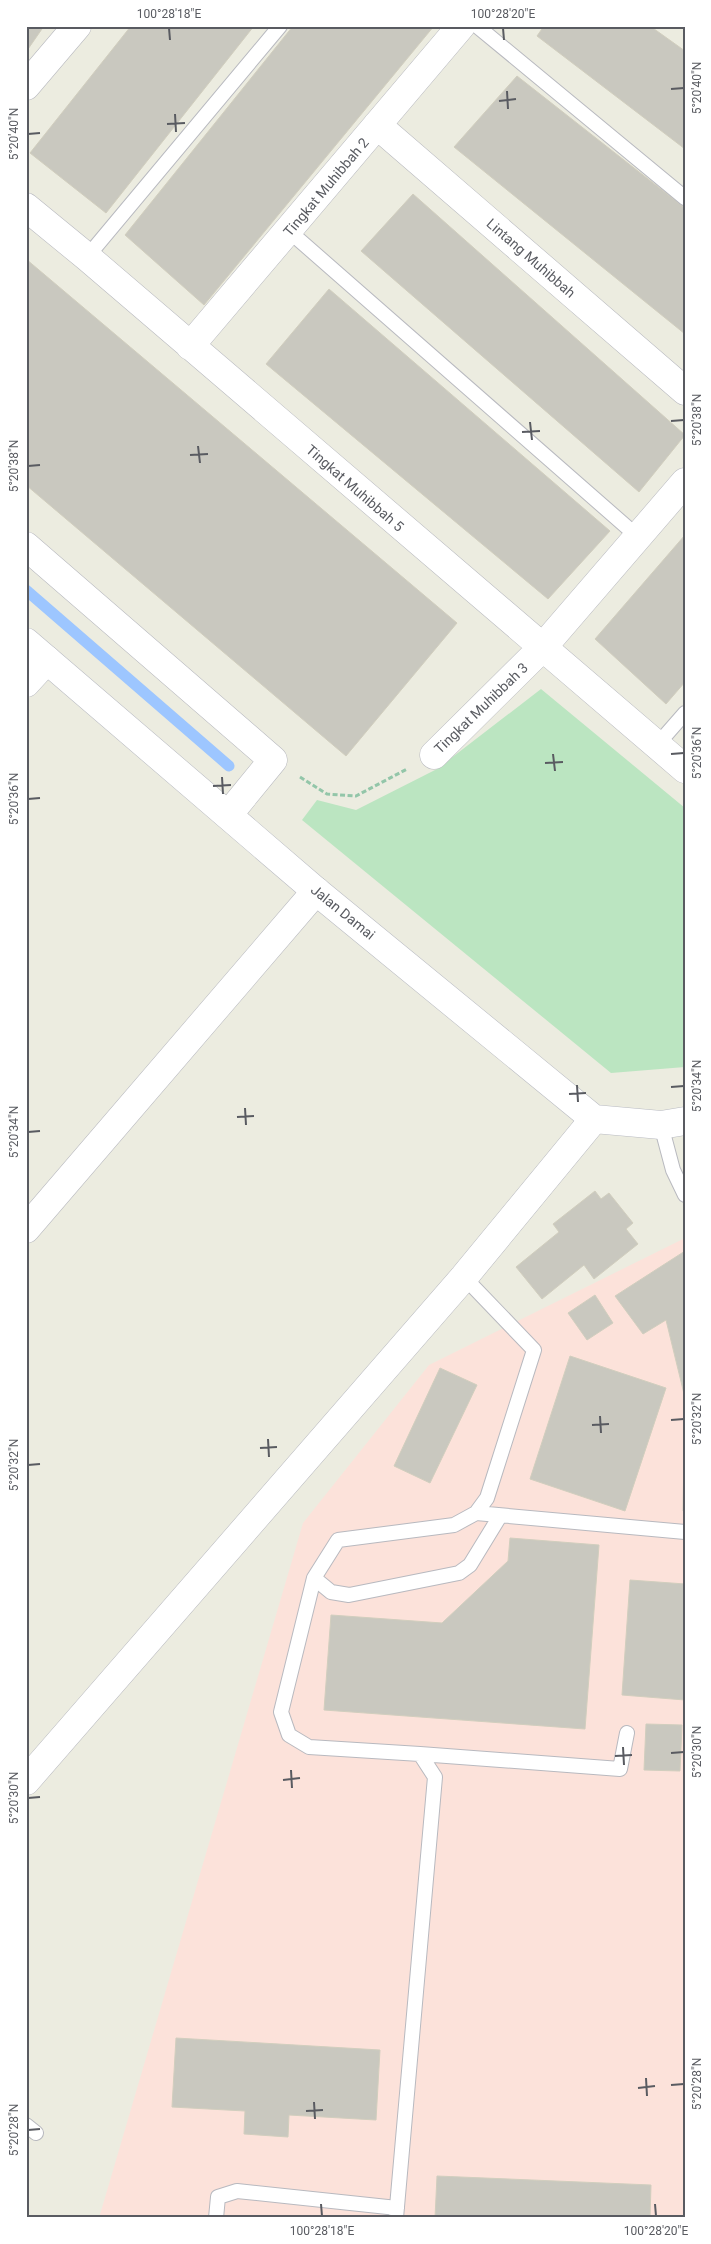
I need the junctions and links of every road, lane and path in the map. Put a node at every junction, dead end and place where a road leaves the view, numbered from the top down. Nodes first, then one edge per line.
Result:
1 (77, 26) edge
2 (280, 26) edge
3 (461, 26) edge
4 (477, 26) edge
5 (26, 86) edge
6 (377, 125) junction
7 (685, 198) edge
8 (26, 207) edge
9 (289, 231) junction
10 (87, 257) junction
11 (190, 346) junction
12 (685, 391) edge
13 (685, 482) edge
14 (637, 536) junction
15 (26, 546) edge
16 (26, 642) edge
17 (542, 648) junction
18 (47, 660) junction
19 (26, 683) edge
20 (685, 714) edge
21 (657, 745) junction
22 (434, 755) joint
23 (273, 760) junction
24 (685, 769) edge
25 (228, 815) junction
26 (316, 891) junction
27 (594, 1118) junction
28 (673, 1123) edge
29 (685, 1195) edge
30 (26, 1229) edge
31 (464, 1277) junction
32 (476, 1513) junction
33 (500, 1516) junction
34 (685, 1532) edge
35 (314, 1578) junction
36 (627, 1733) dead end
37 (420, 1754) junction
38 (26, 1781) edge
39 (396, 2213) edge
40 (216, 2218) edge

1 - 5 street
2 - 10 lane
3 - 6 street, Tingkat Muhibbah 2
4 - 7 lane
6 - 9 street, Tingkat Muhibbah 2
6 - 12 street, Lintang Muhibbah
8 - 10 street, Tingkat Muhibbah 5
9 - 11 street, Tingkat Muhibbah 2
9 - 14 lane
10 - 11 street, Tingkat Muhibbah 5
11 - 17 street, Tingkat Muhibbah 5
13 - 14 street, Tingkat Muhibbah 3
14 - 17 street, Tingkat Muhibbah 3
15 - 23 street
16 - 18 street, Jalan Damai
17 - 21 street, Tingkat Muhibbah 5
17 - 22 street, Tingkat Muhibbah 3
18 - 19 street
18 - 25 street, Jalan Damai
20 - 21 lane
21 - 24 street, Tingkat Muhibbah 5
22 - 23 path, Tingkat Muhibbah 3
23 - 25 street
25 - 26 street, Jalan Damai
26 - 27 street, Jalan Damai
26 - 30 street
27 - 28 street
27 - 31 street
28 - 29 lane
31 - 32 lane
31 - 38 street
32 - 33 lane
32 - 35 lane
33 - 34 lane
33 - 35 lane
35 - 37 lane
36 - 37 lane
37 - 39 lane
39 - 40 lane

